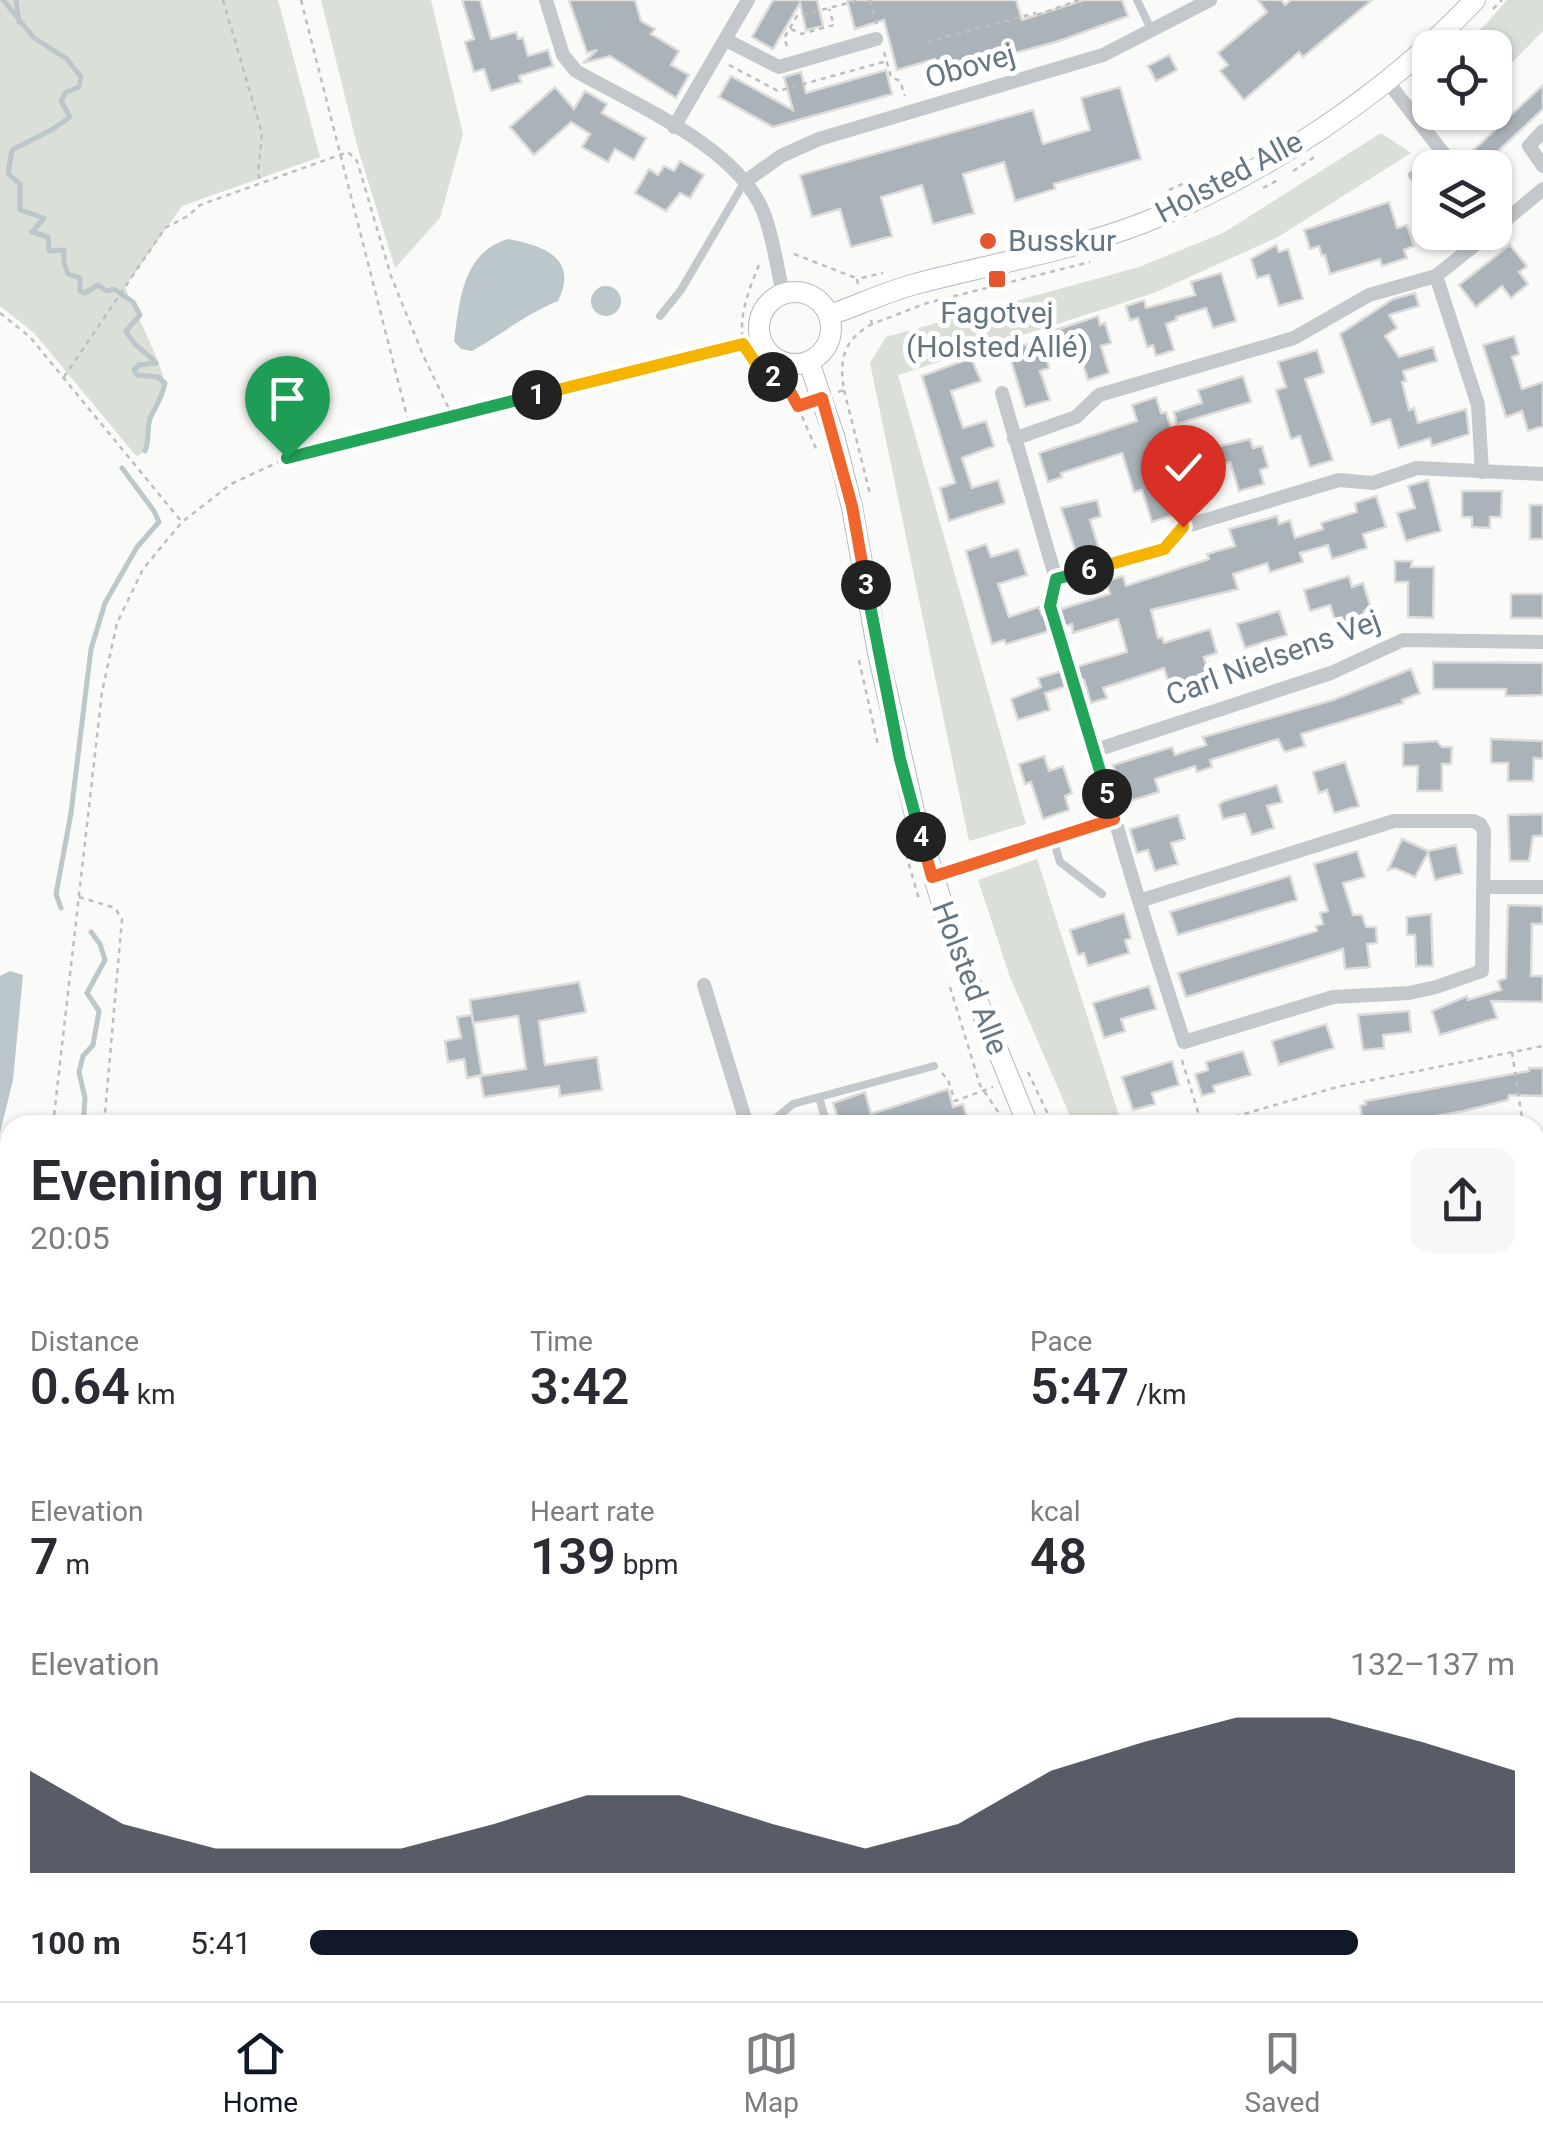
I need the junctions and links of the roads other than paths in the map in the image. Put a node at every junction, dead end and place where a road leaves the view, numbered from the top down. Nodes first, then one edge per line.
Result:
1 (546, 0) edge
2 (748, 0) edge
3 (1137, 0) edge
4 (1210, 0) edge
5 (1475, 0) edge
6 (1152, 31) junction
7 (726, 40) junction
8 (880, 42) road end
9 (1387, 81) junction
10 (674, 128) junction
11 (1543, 131) edge
12 (1441, 150) edge
13 (1543, 166) edge
14 (746, 181) junction
15 (1543, 189) edge
16 (1512, 213) edge
17 (1467, 250) edge
18 (1436, 276) junction
19 (783, 294) junction
20 (830, 315) junction
21 (660, 316) dead end
22 (809, 362) junction
23 (1002, 394) dead end
24 (1014, 439) junction
25 (1482, 472) junction
26 (1543, 474) edge
27 (1543, 642) edge
28 (1114, 819) junction
29 (1053, 839) junction
30 (932, 877) junction
31 (1484, 886) junction
32 (1543, 887) edge
33 (1102, 894) dead end
34 (1138, 900) junction
35 (704, 985) dead end
36 (934, 1066) road end
37 (819, 1097) junction
38 (745, 1115) edge
39 (779, 1115) edge
40 (824, 1115) edge
41 (1023, 1115) edge

1 - 10 street
2 - 7 street
3 - 6 lane
4 - 6 street, Obovej
5 - 9 street, Holsted Alle
6 - 14 street, Obovej
7 - 8 street
7 - 10 street
9 - 12 street
9 - 20 street, Holsted Alle
10 - 14 street
11 - 13 street
14 - 19 street
14 - 21 lane
15 - 16 street
17 - 18 street
18 - 24 street
18 - 25 street
19 - 20 street
19 - 22 street
20 - 22 street
22 - 30 street, Holsted Alle
23 - 24 street
24 - 25 street
25 - 26 street
27 - 28 street, Carl Nielsens Vej
28 - 29 street
28 - 34 street
29 - 30 street
29 - 33 lane
30 - 41 street, Holsted Alle
31 - 32 street
31 - 34 street
31 - 34 street
35 - 38 street
36 - 37 lane
37 - 39 lane
37 - 40 lane

